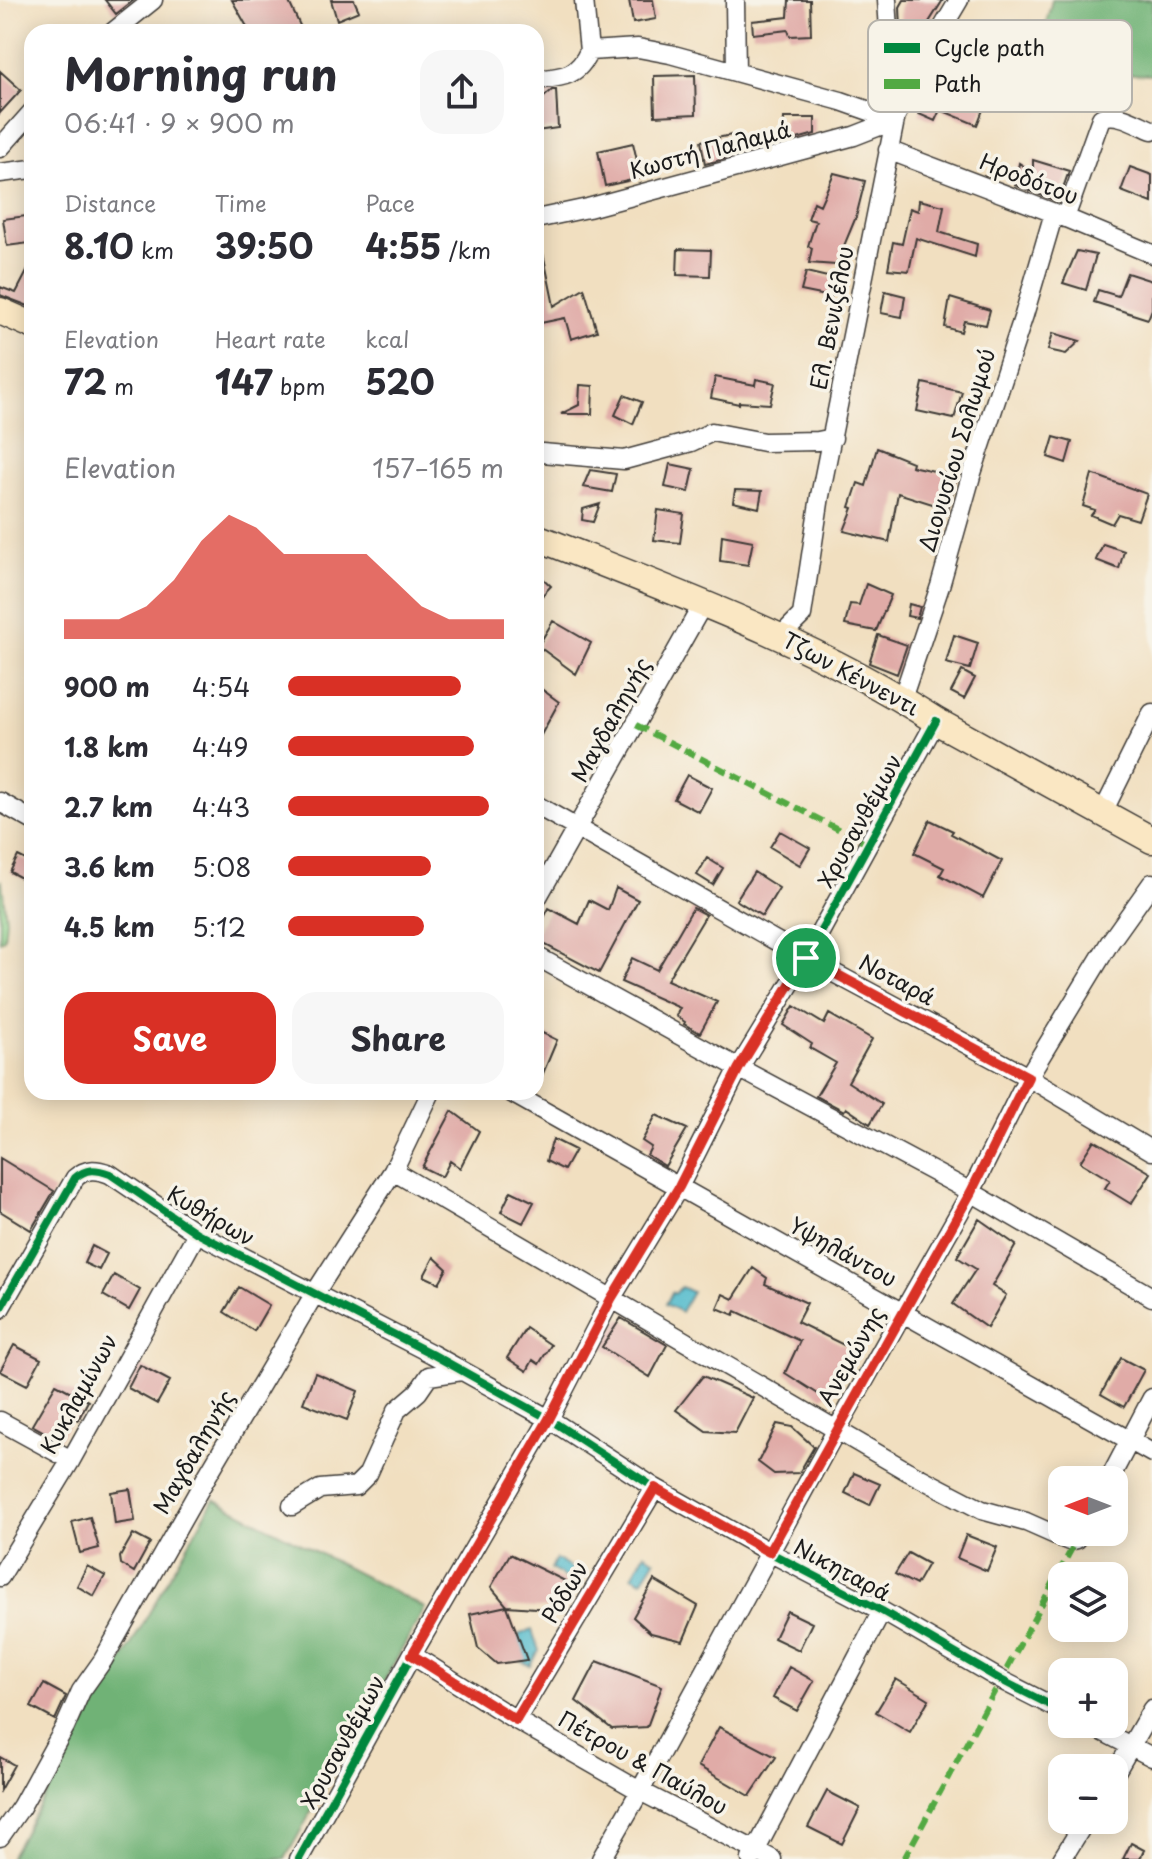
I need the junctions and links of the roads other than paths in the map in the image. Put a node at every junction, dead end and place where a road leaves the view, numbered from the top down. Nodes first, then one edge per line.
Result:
1 (153, 0) edge
2 (584, 0) edge
3 (735, 0) edge
4 (887, 0) edge
5 (959, 0) edge
6 (888, 20) edge
7 (947, 20) edge
8 (123, 24) edge
9 (589, 51) junction
10 (736, 72) junction
11 (544, 79) edge
12 (868, 110) edge
13 (872, 112) edge
14 (894, 112) edge
15 (898, 112) edge
16 (895, 120) junction
17 (24, 121) edge
18 (1152, 130) edge
19 (0, 148) edge
20 (888, 150) junction
21 (24, 170) edge
22 (0, 173) edge
23 (1060, 216) junction
24 (544, 217) edge
25 (1152, 254) edge
26 (0, 311) edge
27 (24, 322) edge
28 (833, 438) junction
29 (544, 453) edge
30 (544, 540) edge
31 (703, 604) junction
32 (781, 636) junction
33 (902, 699) junction
34 (1152, 713) edge
35 (936, 721) junction
36 (0, 802) edge
37 (544, 810) edge
38 (1102, 814) junction
39 (24, 816) edge
40 (577, 829) junction
41 (1152, 840) edge
42 (1152, 883) edge
43 (544, 886) edge
44 (806, 958) junction
45 (544, 960) edge
46 (739, 1068) junction
47 (1028, 1077) junction
48 (427, 1100) edge
49 (524, 1100) edge
50 (1152, 1151) edge
51 (393, 1171) junction
52 (679, 1187) junction
53 (971, 1192) junction
54 (197, 1233) junction
55 (315, 1293) junction
56 (1152, 1297) edge
57 (611, 1299) junction
58 (0, 1309) edge
59 (904, 1314) junction
60 (462, 1371) junction
61 (1152, 1398) edge
62 (549, 1419) junction
63 (0, 1421) edge
64 (837, 1429) junction
65 (1130, 1441) junction
66 (1152, 1453) edge
67 (71, 1460) junction
68 (1117, 1466) edge
69 (655, 1488) junction
70 (292, 1506) dead end
71 (1048, 1529) edge
72 (769, 1552) junction
73 (0, 1577) edge
74 (882, 1611) junction
75 (412, 1655) junction
76 (1048, 1704) edge
77 (1152, 1709) edge
78 (516, 1720) junction
79 (1116, 1738) edge
80 (1132, 1746) junction
81 (1127, 1754) edge
82 (1152, 1757) edge
83 (640, 1791) junction
84 (1077, 1834) edge
85 (0, 1837) edge
86 (759, 1856) edge
87 (299, 1859) edge
88 (601, 1859) edge
89 (1062, 1859) edge

1 - 8 street
2 - 9 street
3 - 10 street
4 - 6 street, Ελ. Βενιζέλου
5 - 7 street
9 - 10 street
9 - 11 street
10 - 12 street
13 - 16 street
14 - 16 street, Ελ. Βενιζέλου
15 - 16 street
16 - 20 street, Ελ. Βενιζέλου
16 - 24 street, Κωστή Παλαμά
17 - 19 street
18 - 23 street, Διονυσίου Σολωμού
20 - 23 street, Ηροδότου
20 - 28 street, Ελ. Βενιζέλου
21 - 22 street
23 - 25 street, Ηροδότου
23 - 33 street, Διονυσίου Σολωμού
26 - 27 street
28 - 29 street
28 - 32 street, Ελ. Βενιζέλου
30 - 31 street, Τζων Κέννεντι
31 - 32 street, Τζων Κέννεντι
31 - 40 street, Μαγδαληνής
32 - 33 street, Τζων Κέννεντι
33 - 35 street, Τζων Κέννεντι
34 - 38 street
35 - 38 street, Τζων Κέννεντι
35 - 44 street, Χρυσανθέμων
36 - 39 street
37 - 40 street, Νοταρά
38 - 41 street, Τζων Κέννεντι
40 - 43 street, Μαγδαληνής
40 - 44 street, Νοταρά
42 - 47 street, Ανεμώνης
44 - 46 street, Χρυσανθέμων
44 - 47 street, Νοταρά
45 - 46 street
46 - 52 street, Χρυσανθέμων
46 - 53 street
47 - 50 street, Νοταρά
47 - 53 street, Ανεμώνης
48 - 51 street, Μαγδαληνής
49 - 52 street, Υψηλάντου
51 - 55 street, Μαγδαληνής
51 - 57 street
52 - 57 street, Χρυσανθέμων
52 - 59 street, Υψηλάντου
53 - 56 street
53 - 59 street, Ανεμώνης
54 - 55 street, Κυθήρων
54 - 58 street, Κυθήρων
54 - 67 street, Κυκλαμίνων
55 - 60 street, Νικηταρά
55 - 85 street, Μαγδαληνής
57 - 62 street, Χρυσανθέμων
57 - 64 street
59 - 64 street, Ανεμώνης
59 - 65 street, Υψηλάντου
60 - 62 street, Νικηταρά
60 - 70 street
61 - 65 street
62 - 69 street, Νικηταρά
62 - 75 street, Χρυσανθέμων
63 - 67 street
64 - 71 street
64 - 72 street, Ανεμώνης
65 - 66 street, Υψηλάντου
65 - 68 street
67 - 73 street, Κυκλαμίνων
69 - 72 street, Νικηταρά
69 - 78 street, Ρόδων
72 - 74 street, Νικηταρά
72 - 83 street, Ανεμώνης
74 - 76 street, Νικηταρά
74 - 86 street
75 - 78 street, Πέτρου & Παύλου
75 - 87 street, Χρυσανθέμων
77 - 80 street
78 - 83 street, Πέτρου & Παύλου
79 - 80 street
80 - 81 street
80 - 82 street
83 - 86 street, Πέτρου & Παύλου
83 - 88 street, Ανεμώνης
84 - 89 street

